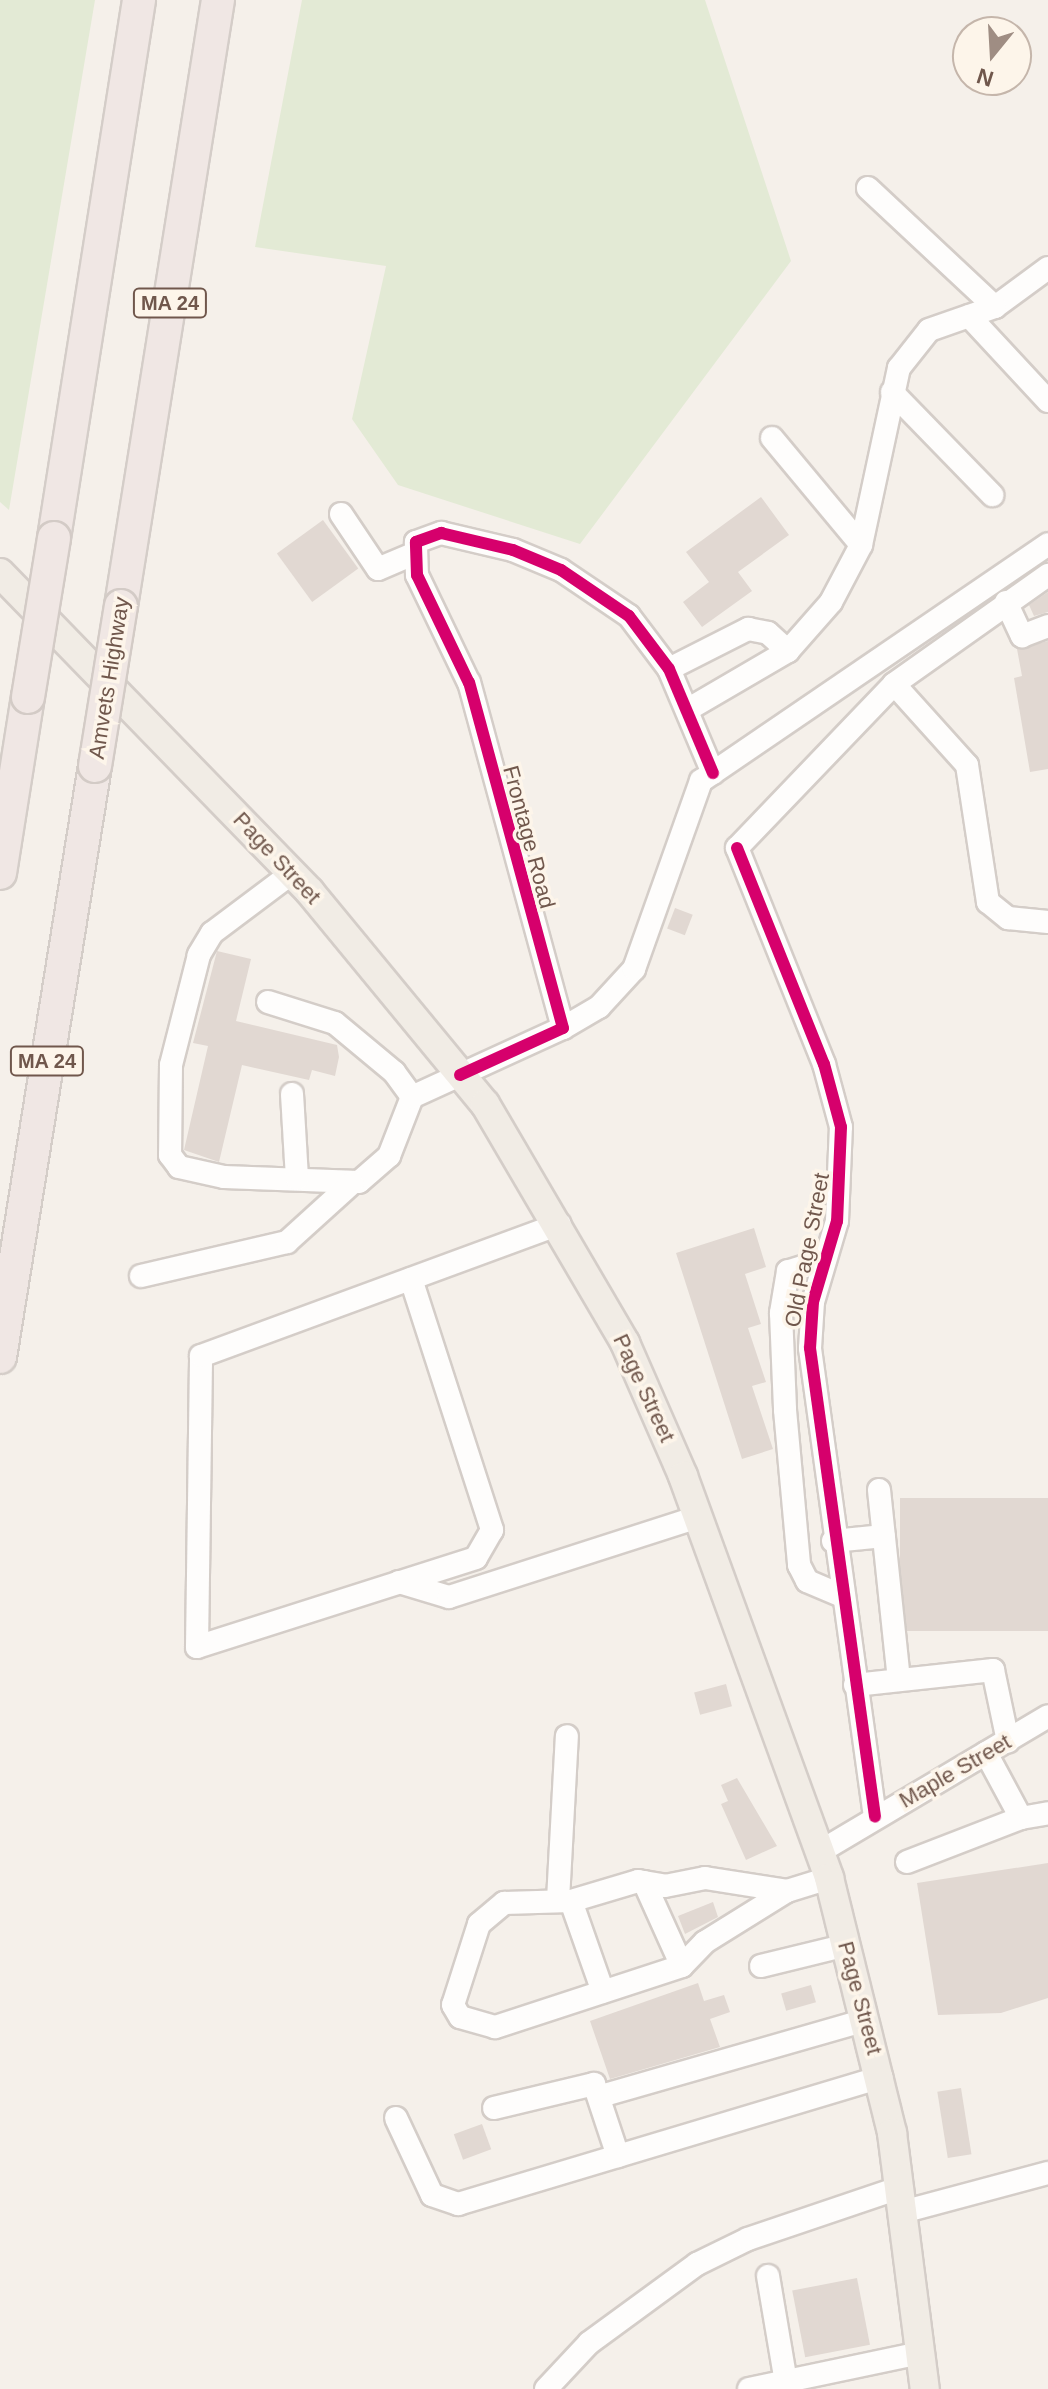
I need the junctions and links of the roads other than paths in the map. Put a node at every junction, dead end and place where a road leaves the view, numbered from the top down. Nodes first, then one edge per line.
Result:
1 (139, 0) edge
2 (218, 0) edge
3 (868, 188) dead end
4 (1048, 268) edge
5 (995, 307) junction
6 (969, 316) junction
7 (892, 392) junction
8 (1048, 401) edge
9 (772, 438) dead end
10 (992, 495) dead end
11 (341, 514) dead end
12 (1048, 544) edge
13 (861, 545) junction
14 (413, 554) junction
15 (0, 573) edge
16 (1048, 575) edge
17 (1006, 602) junction
18 (1048, 626) edge
19 (788, 651) junction
20 (669, 669) junction
21 (894, 684) junction
22 (687, 710) junction
23 (713, 773) junction
24 (0, 873) edge
25 (292, 873) junction
26 (1048, 922) edge
27 (268, 1002) dead end
28 (563, 1028) junction
29 (460, 1075) junction
30 (292, 1094) dead end
31 (412, 1097) junction
32 (297, 1179) junction
33 (352, 1183) junction
34 (560, 1224) junction
35 (825, 1260) junction
36 (141, 1276) dead end
37 (411, 1279) junction
38 (0, 1357) edge
39 (879, 1490) dead end
40 (829, 1510) junction
41 (794, 1515) junction
42 (698, 1517) junction
43 (884, 1536) junction
44 (833, 1541) junction
45 (399, 1582) junction
46 (840, 1595) junction
47 (899, 1679) junction
48 (855, 1685) junction
49 (1048, 1716) edge
50 (567, 1736) dead end
51 (1008, 1741) junction
52 (986, 1753) junction
53 (1048, 1813) edge
54 (875, 1817) junction
55 (1021, 1818) junction
56 (821, 1851) junction
57 (907, 1862) dead end
58 (829, 1878) junction
59 (644, 1882) junction
60 (787, 1891) junction
61 (564, 1900) junction
62 (847, 1945) junction
63 (682, 1966) junction
64 (761, 1966) dead end
65 (603, 1992) junction
66 (866, 2020) junction
67 (881, 2077) junction
68 (601, 2096) junction
69 (494, 2108) dead end
70 (396, 2118) dead end
71 (618, 2156) junction
72 (1048, 2173) edge
73 (901, 2200) junction
74 (768, 2276) dead end
75 (920, 2353) junction
76 (785, 2376) junction
77 (546, 2389) edge
78 (749, 2389) edge
79 (925, 2389) edge

1 - 24 highway, bridge
2 - 38 highway, Amvets Highway / MA 24, bridge
3 - 5 street
4 - 5 street
5 - 6 street
6 - 7 street
6 - 8 street
7 - 10 street
7 - 13 street
9 - 13 street
11 - 14 street
12 - 23 street
13 - 19 street
14 - 20 street
14 - 28 street, Frontage Road
15 - 25 main road, Page Street
16 - 17 street
17 - 18 street
17 - 21 street
19 - 20 street
19 - 22 street
20 - 22 street
21 - 26 street
21 - 35 street, Old Page Street
22 - 23 street
23 - 28 street
25 - 29 main road, Page Street
25 - 32 street
27 - 31 street
28 - 29 street
29 - 31 street
29 - 34 main road, Page Street
30 - 32 street
31 - 33 street
32 - 33 street
33 - 36 street
34 - 37 street
34 - 42 main road, Page Street
35 - 40 street, Old Page Street
35 - 41 street
37 - 45 street
37 - 45 street
39 - 43 street
40 - 41 street
40 - 44 street, Old Page Street
41 - 46 street
42 - 45 street
42 - 56 main road, Page Street
43 - 44 street
43 - 47 street
44 - 46 street, Old Page Street
46 - 48 street, Old Page Street
47 - 48 street
47 - 51 street
48 - 54 street, Old Page Street
49 - 51 street, Maple Street
50 - 61 street
51 - 52 street, Maple Street
52 - 54 street, Maple Street
52 - 55 street
53 - 55 street
54 - 56 street, Maple Street
55 - 57 street
56 - 58 main road, Page Street
58 - 60 street
58 - 62 main road, Page Street
59 - 60 street
59 - 61 street
59 - 63 street
60 - 63 street
61 - 65 street
61 - 65 street
62 - 64 street
62 - 66 main road, Page Street
63 - 65 street
66 - 67 main road, Page Street
66 - 68 street
67 - 71 street
67 - 73 main road, Page Street
68 - 69 street
68 - 71 street
70 - 71 street
72 - 73 street
73 - 75 main road, Page Street
73 - 77 street
74 - 76 street
75 - 76 street
75 - 79 main road, Page Street
76 - 78 street

